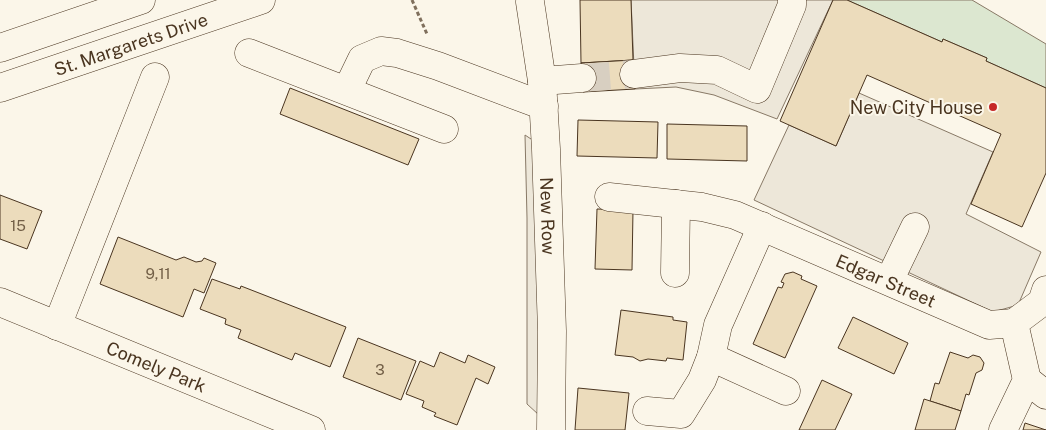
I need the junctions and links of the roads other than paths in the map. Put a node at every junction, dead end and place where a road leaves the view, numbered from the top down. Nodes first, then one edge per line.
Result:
1 (141, 0) edge
2 (261, 0) edge
3 (792, 0) edge
4 (530, 2) dead end
5 (0, 48) edge
6 (249, 52) dead end
7 (634, 74) tunnel mouth
8 (155, 77) dead end
9 (582, 78) tunnel mouth
10 (0, 88) edge
11 (347, 90) junction
12 (543, 94) junction
13 (444, 129) dead end
14 (609, 198) dead end
15 (689, 206) junction
16 (762, 226) junction
17 (915, 227) dead end
18 (675, 272) dead end
19 (889, 281) junction
20 (1046, 290) edge
21 (0, 302) edge
22 (1014, 322) junction
23 (57, 326) junction
24 (711, 357) junction
25 (1036, 388) edge
26 (786, 391) dead end
27 (647, 411) dead end
28 (1003, 428) edge
29 (312, 430) edge
30 (551, 430) edge

1 - 5 street
2 - 10 street, St. Margarets Drive
3 - 7 street
4 - 12 street, New Row
6 - 11 street
8 - 23 street
9 - 12 street
11 - 12 street
11 - 13 street
12 - 30 street, New Row
14 - 15 street, Edgar Street
15 - 16 street, Edgar Street
15 - 18 street
16 - 19 street, Edgar Street
16 - 24 street
17 - 19 street
19 - 22 street, Edgar Street
20 - 22 street
21 - 23 street, Comely Park
22 - 25 street
23 - 29 street, Comely Park
24 - 26 street
24 - 27 street
25 - 28 street

